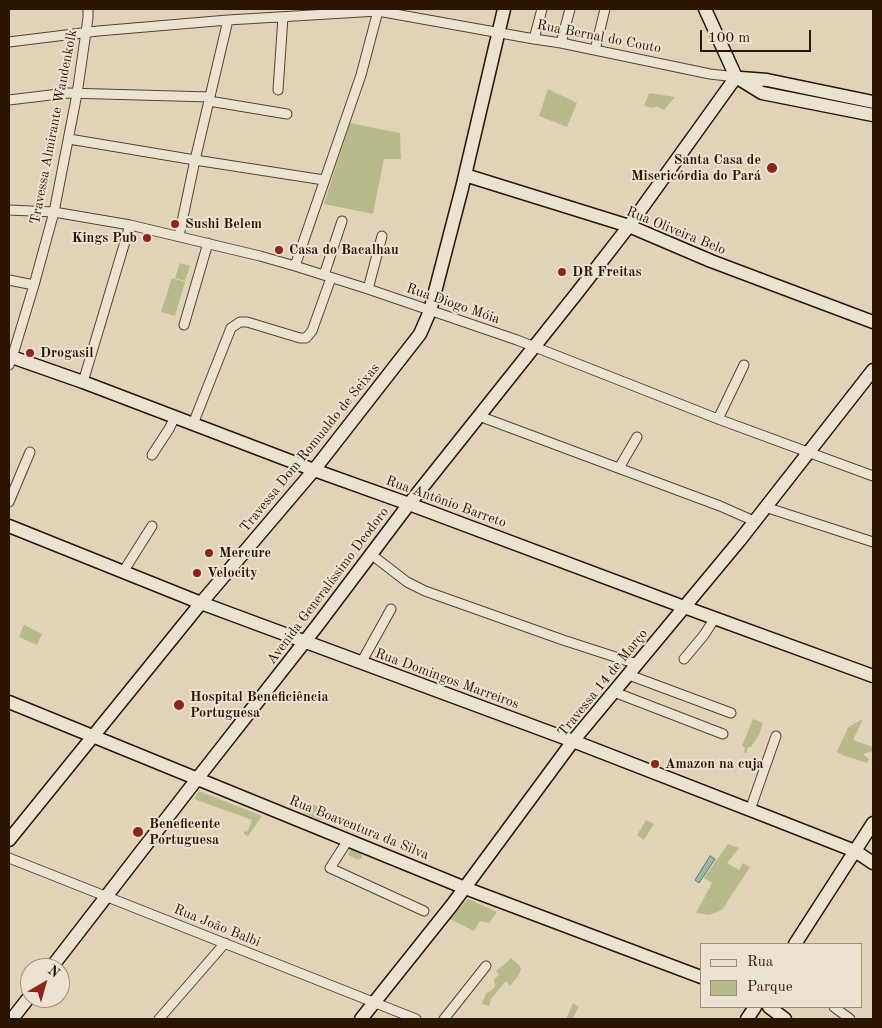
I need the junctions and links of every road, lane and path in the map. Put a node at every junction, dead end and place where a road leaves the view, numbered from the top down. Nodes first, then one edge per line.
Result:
1 (88, 9) edge
2 (504, 9) edge
3 (542, 9) edge
4 (570, 9) edge
5 (605, 9) edge
6 (704, 9) edge
7 (378, 10) edge
8 (283, 17) junction
9 (228, 20) junction
10 (86, 32) junction
11 (498, 32) junction
12 (534, 39) junction
13 (9, 42) edge
14 (561, 43) junction
15 (595, 50) junction
16 (736, 77) junction
17 (278, 90) dead end
18 (77, 94) junction
19 (210, 99) junction
20 (9, 100) edge
21 (873, 102) edge
22 (287, 114) dead end
23 (873, 115) edge
24 (69, 139) junction
25 (195, 160) junction
26 (466, 175) junction
27 (324, 180) junction
28 (9, 210) edge
29 (54, 212) junction
30 (342, 221) dead end
31 (130, 225) junction
32 (629, 226) junction
33 (179, 236) junction
34 (382, 236) dead end
35 (208, 243) junction
36 (295, 266) junction
37 (328, 276) junction
38 (9, 280) edge
39 (34, 285) junction
40 (368, 289) junction
41 (430, 311) junction
42 (873, 322) edge
43 (184, 325) dead end
44 (534, 347) junction
45 (10, 360) edge
46 (744, 365) dead end
47 (873, 370) edge
48 (83, 382) junction
49 (479, 416) junction
50 (175, 417) junction
51 (718, 419) junction
52 (192, 424) junction
53 (636, 437) dead end
54 (30, 452) dead end
55 (809, 453) junction
56 (152, 455) dead end
57 (619, 468) junction
58 (314, 470) junction
59 (873, 476) edge
60 (9, 502) edge
61 (409, 504) junction
62 (765, 507) junction
63 (754, 521) junction
64 (9, 526) edge
65 (152, 526) dead end
66 (873, 542) edge
67 (372, 555) junction
68 (123, 572) junction
69 (201, 603) junction
70 (684, 607) junction
71 (391, 609) dead end
72 (715, 618) junction
73 (305, 642) junction
74 (684, 659) dead end
75 (361, 662) junction
76 (637, 664) junction
77 (629, 674) junction
78 (873, 676) edge
79 (614, 692) junction
80 (9, 702) edge
81 (732, 713) dead end
82 (723, 734) dead end
83 (776, 736) dead end
84 (93, 737) junction
85 (574, 742) junction
86 (197, 779) junction
87 (750, 810) junction
88 (873, 823) edge
89 (9, 840) edge
90 (348, 840) junction
91 (855, 851) junction
92 (9, 858) edge
93 (873, 864) edge
94 (465, 888) junction
95 (106, 897) junction
96 (424, 911) dead end
97 (225, 943) junction
98 (796, 943) edge
99 (59, 958) edge
100 (486, 966) dead end
101 (700, 977) edge
102 (375, 1004) junction
103 (21, 1008) edge
104 (754, 1008) edge
105 (770, 1008) edge
106 (835, 1008) edge
107 (12, 1019) edge
108 (159, 1019) edge
109 (361, 1019) edge
110 (416, 1019) edge
111 (444, 1019) edge
112 (747, 1019) edge
113 (785, 1019) edge
114 (850, 1019) edge

1 - 10 street, Travessa Almirante Wandenkolk
2 - 11 street, Travessa Dom Romualdo de Seixas
3 - 12 street
4 - 14 street
5 - 15 street
6 - 16 street
7 - 8 street, Rua Bernal do Couto
7 - 11 street, Rua Bernal do Couto
7 - 27 street
8 - 9 street, Rua Bernal do Couto
8 - 17 street
9 - 10 street, Rua Bernal do Couto
9 - 19 street
10 - 13 street, Rua Bernal do Couto
10 - 18 street, Travessa Almirante Wandenkolk
11 - 12 street, Rua Bernal do Couto
11 - 26 street, Travessa Dom Romualdo de Seixas
12 - 14 street, Rua Bernal do Couto
14 - 15 street, Rua Bernal do Couto
15 - 16 street, Rua Bernal do Couto
16 - 21 street, Rua Bernal do Couto
16 - 23 street, Rua Bernal do Couto
16 - 32 street, Avenida Generalíssimo Deodoro
18 - 19 street
18 - 20 street
18 - 24 street, Travessa Almirante Wandenkolk
19 - 22 street
19 - 25 street
24 - 25 street
24 - 29 street, Travessa Almirante Wandenkolk
25 - 27 street
25 - 33 street
26 - 32 street, Rua Oliveira Belo
26 - 41 street, Travessa Dom Romualdo de Seixas
27 - 36 street
28 - 29 street, Rua Diogo Móia
29 - 31 street, Rua Diogo Móia
29 - 39 street, Travessa Almirante Wandenkolk
30 - 37 street
31 - 33 street, Rua Diogo Móia
31 - 48 street
32 - 42 street, Rua Oliveira Belo
32 - 44 street, Avenida Generalíssimo Deodoro
33 - 35 street, Rua Diogo Móia
34 - 40 street
35 - 36 street, Rua Diogo Móia
35 - 43 street
36 - 37 street, Rua Diogo Móia
37 - 40 street, Rua Diogo Móia
37 - 52 street
38 - 39 street
39 - 45 street, Travessa Almirante Wandenkolk
40 - 41 street, Rua Diogo Móia
41 - 44 street, Rua Diogo Móia
41 - 58 street, Travessa Dom Romualdo de Seixas
44 - 49 street, Avenida Generalíssimo Deodoro
44 - 51 street, Rua Diogo Móia
45 - 48 street, Rua Antônio Barreto
46 - 51 street
47 - 55 street, Travessa 14 de Março
48 - 50 street, Rua Antônio Barreto
49 - 57 street
49 - 61 street, Avenida Generalíssimo Deodoro
50 - 52 street, Rua Antônio Barreto
50 - 56 street
51 - 55 street, Rua Diogo Móia
52 - 58 street, Rua Antônio Barreto
53 - 57 street
54 - 60 street
55 - 59 street, Rua Diogo Móia
55 - 62 street, Travessa 14 de Março
57 - 63 street
58 - 61 street, Rua Antônio Barreto
58 - 69 street, Travessa Dom Romualdo de Seixas
61 - 67 street, Avenida Generalíssimo Deodoro
61 - 70 street, Rua Antônio Barreto
62 - 63 street, Travessa 14 de Março
62 - 66 street
63 - 70 street, Travessa 14 de Março
64 - 68 street, Rua Domingos Marreiros
65 - 68 street
67 - 73 street, Avenida Generalíssimo Deodoro
67 - 76 street
68 - 69 street, Rua Domingos Marreiros
69 - 73 street, Rua Domingos Marreiros
69 - 84 street, Travessa Dom Romualdo de Seixas
70 - 72 street, Rua Antônio Barreto
70 - 76 street, Travessa 14 de Março
71 - 75 street
72 - 74 street
72 - 78 street, Rua Antônio Barreto
73 - 75 street, Rua Domingos Marreiros
73 - 86 street, Avenida Generalíssimo Deodoro
75 - 85 street, Rua Domingos Marreiros
76 - 77 street, Travessa 14 de Março
77 - 79 street, Travessa 14 de Março
77 - 81 street
79 - 82 street
79 - 85 street, Travessa 14 de Março
80 - 84 street, Rua Boaventura da Silva
83 - 87 street
84 - 86 street, Rua Boaventura da Silva
84 - 89 street, Travessa Dom Romualdo de Seixas
85 - 87 street, Rua Domingos Marreiros
85 - 94 street, Travessa 14 de Março
86 - 90 street, Rua Boaventura da Silva
86 - 95 street, Avenida Generalíssimo Deodoro
87 - 91 street, Rua Domingos Marreiros
88 - 91 street
90 - 94 street, Rua Boaventura da Silva
90 - 96 street
91 - 93 street, Rua Domingos Marreiros
91 - 98 street
92 - 95 street, Rua João Balbi
94 - 101 street, Rua Boaventura da Silva
94 - 102 street, Travessa 14 de Março
95 - 97 street, Rua João Balbi
95 - 99 street, Avenida Generalíssimo Deodoro
97 - 102 street, Rua João Balbi
97 - 108 street
100 - 111 street
102 - 109 street, Travessa 14 de Março
102 - 110 street, Rua João Balbi
103 - 107 street
104 - 112 street
105 - 113 street
106 - 114 street

